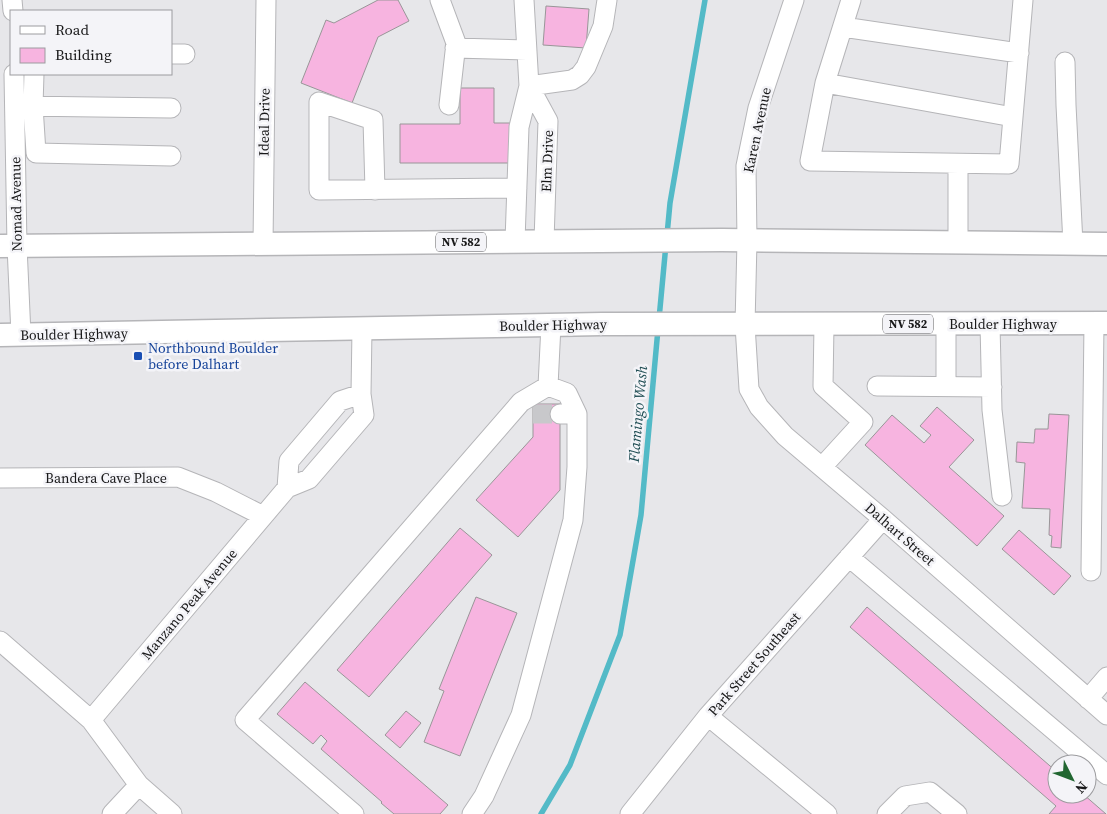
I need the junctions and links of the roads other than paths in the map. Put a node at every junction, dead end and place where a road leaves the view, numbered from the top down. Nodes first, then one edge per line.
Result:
1 (266, 0) edge
2 (440, 0) edge
3 (524, 0) edge
4 (607, 0) edge
5 (794, 0) edge
6 (851, 0) edge
7 (1023, 0) edge
8 (843, 27) junction
9 (455, 48) junction
10 (527, 50) junction
11 (1019, 53) junction
12 (1065, 62) dead end
13 (14, 75) edge
14 (34, 75) edge
15 (825, 82) junction
16 (529, 86) junction
17 (448, 105) dead end
18 (14, 106) junction
19 (33, 106) junction
20 (171, 108) dead end
21 (1013, 117) junction
22 (171, 156) dead end
23 (958, 164) junction
24 (517, 188) junction
25 (375, 190) junction
26 (544, 241) junction
27 (747, 241) junction
28 (515, 242) junction
29 (958, 243) junction
30 (263, 244) junction
31 (1073, 244) junction
32 (1107, 244) edge
33 (9, 246) edge
34 (1101, 323) edge
35 (946, 324) junction
36 (990, 324) junction
37 (551, 325) junction
38 (745, 325) junction
39 (824, 325) junction
40 (362, 329) junction
41 (11, 335) edge
42 (548, 386) junction
43 (876, 386) dead end
44 (946, 387) junction
45 (992, 387) junction
46 (361, 394) junction
47 (822, 467) junction
48 (0, 478) edge
49 (287, 488) junction
50 (1002, 496) dead end
51 (263, 516) junction
52 (883, 519) junction
53 (849, 557) junction
54 (1091, 571) dead end
55 (0, 641) edge
56 (1107, 677) edge
57 (1088, 699) junction
58 (1107, 715) edge
59 (708, 716) junction
60 (91, 720) junction
61 (1107, 775) edge
62 (139, 784) junction
63 (112, 814) edge
64 (172, 814) edge
65 (354, 814) edge
66 (472, 814) edge
67 (630, 814) edge
68 (827, 814) edge
69 (887, 814) edge
70 (957, 814) edge

1 - 30 street, Ideal Drive
2 - 9 street
3 - 10 street, Elm Drive
4 - 16 street
5 - 27 street, Karen Avenue
6 - 8 street
7 - 11 street
8 - 11 street
8 - 15 street
9 - 10 street
9 - 17 street
10 - 16 street, Elm Drive
11 - 21 street
12 - 31 street
13 - 18 street, Nomad Avenue
14 - 19 street
15 - 21 street
15 - 23 street
16 - 24 street, Elm Drive
16 - 26 street, Elm Drive
18 - 19 street
18 - 33 street, Nomad Avenue
19 - 20 street
19 - 22 street
21 - 23 street
23 - 29 street
24 - 25 street
24 - 28 street, Elm Drive
25 - 25 street
26 - 27 main road, NV 582
26 - 28 main road, NV 582
27 - 29 main road, NV 582
27 - 38 street, Karen Avenue
28 - 30 main road, NV 582
29 - 31 main road, NV 582
30 - 33 main road, NV 582
31 - 32 main road, NV 582
33 - 41 street, Nomad Avenue
34 - 36 main road, Boulder Highway / NV 582
34 - 54 street
35 - 36 main road, Boulder Highway / NV 582
35 - 39 main road, Boulder Highway / NV 582
35 - 44 street
36 - 45 street
37 - 38 main road, Boulder Highway / NV 582
37 - 40 main road, Boulder Highway / NV 582
37 - 42 street
38 - 39 main road, Boulder Highway / NV 582
38 - 47 street, Dalhart Street
39 - 47 street
40 - 41 main road, Boulder Highway / NV 582
40 - 46 street, Manzano Peak Avenue
42 - 65 street
42 - 66 street
43 - 44 street
44 - 45 street
45 - 50 street
46 - 49 street
46 - 49 street, Manzano Peak Avenue
47 - 52 street, Dalhart Street
48 - 51 street, Bandera Cave Place
49 - 51 street, Manzano Peak Avenue
51 - 60 street, Manzano Peak Avenue
52 - 53 street, Park Street Southeast
52 - 57 street, Dalhart Street
53 - 59 street, Park Street Southeast
53 - 61 street
55 - 60 street
56 - 57 street
57 - 58 street, Dalhart Street
59 - 67 street, Park Street Southeast
59 - 68 street
60 - 62 street
62 - 63 street
62 - 64 street
69 - 70 street

